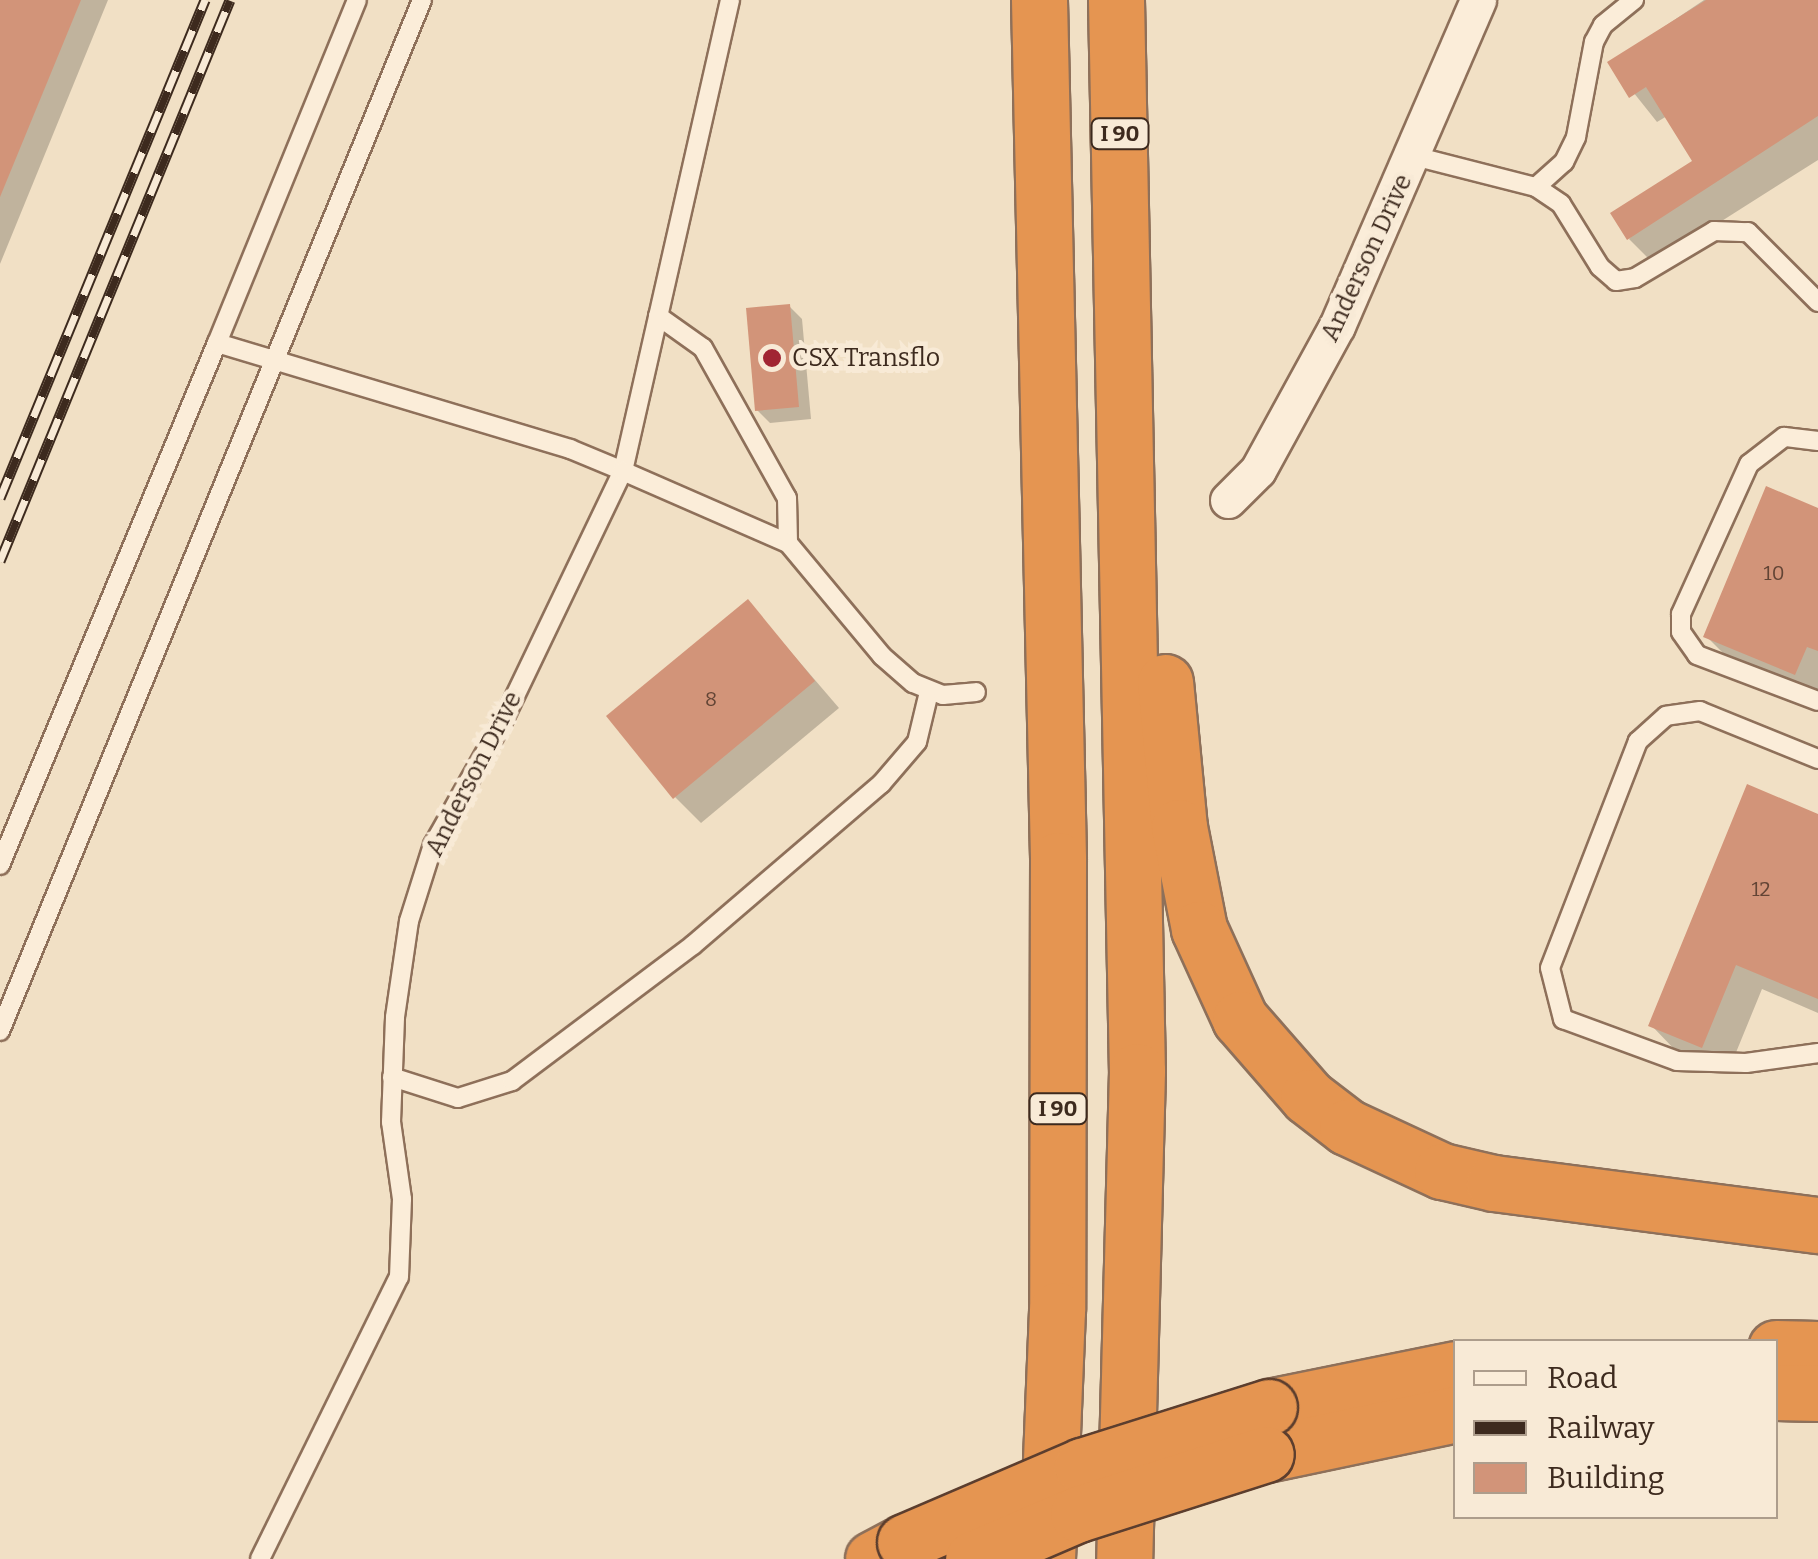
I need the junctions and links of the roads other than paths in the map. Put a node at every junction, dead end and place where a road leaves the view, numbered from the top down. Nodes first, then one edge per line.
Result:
1 (356, 0) edge
2 (422, 0) edge
3 (730, 0) edge
4 (1039, 0) edge
5 (1116, 0) edge
6 (1478, 0) edge
7 (1634, 0) edge
8 (1414, 156) junction
9 (1536, 187) junction
10 (1124, 268) junction
11 (1818, 302) edge
12 (658, 316) junction
13 (217, 343) junction
14 (277, 360) junction
15 (1818, 441) edge
16 (623, 471) junction
17 (1228, 500) dead end
18 (788, 543) junction
19 (929, 692) junction
20 (976, 692) dead end
21 (1818, 700) edge
22 (1818, 759) edge
23 (0, 866) edge
24 (0, 1030) edge
25 (1818, 1053) edge
26 (392, 1077) junction
27 (1818, 1225) edge
28 (1778, 1348) edge
29 (1818, 1349) edge
30 (1453, 1370) edge
31 (1778, 1392) edge
32 (1818, 1393) edge
33 (1453, 1414) edge
34 (1268, 1430) junction
35 (889, 1550) edge
36 (260, 1559) edge
37 (972, 1559) edge
38 (1047, 1559) edge
39 (1124, 1559) edge

1 - 13 lane
2 - 14 lane
3 - 12 lane, Anderson Drive
4 - 38 highway, I 90
5 - 10 highway, I 90
6 - 8 street, Anderson Drive
7 - 9 lane
8 - 9 lane
8 - 17 street, Anderson Drive
9 - 11 lane
10 - 27 highway
10 - 39 highway, I 90
12 - 16 lane, Anderson Drive
12 - 18 lane
13 - 14 lane
13 - 23 lane
14 - 16 lane
14 - 24 lane
15 - 21 lane
16 - 18 lane
16 - 26 lane, Anderson Drive
18 - 19 lane
19 - 20 lane
19 - 26 lane
22 - 25 lane
26 - 36 lane, Anderson Drive
28 - 29 highway
30 - 34 highway
31 - 32 highway
33 - 34 highway
34 - 35 highway, bridge
34 - 37 highway, bridge

